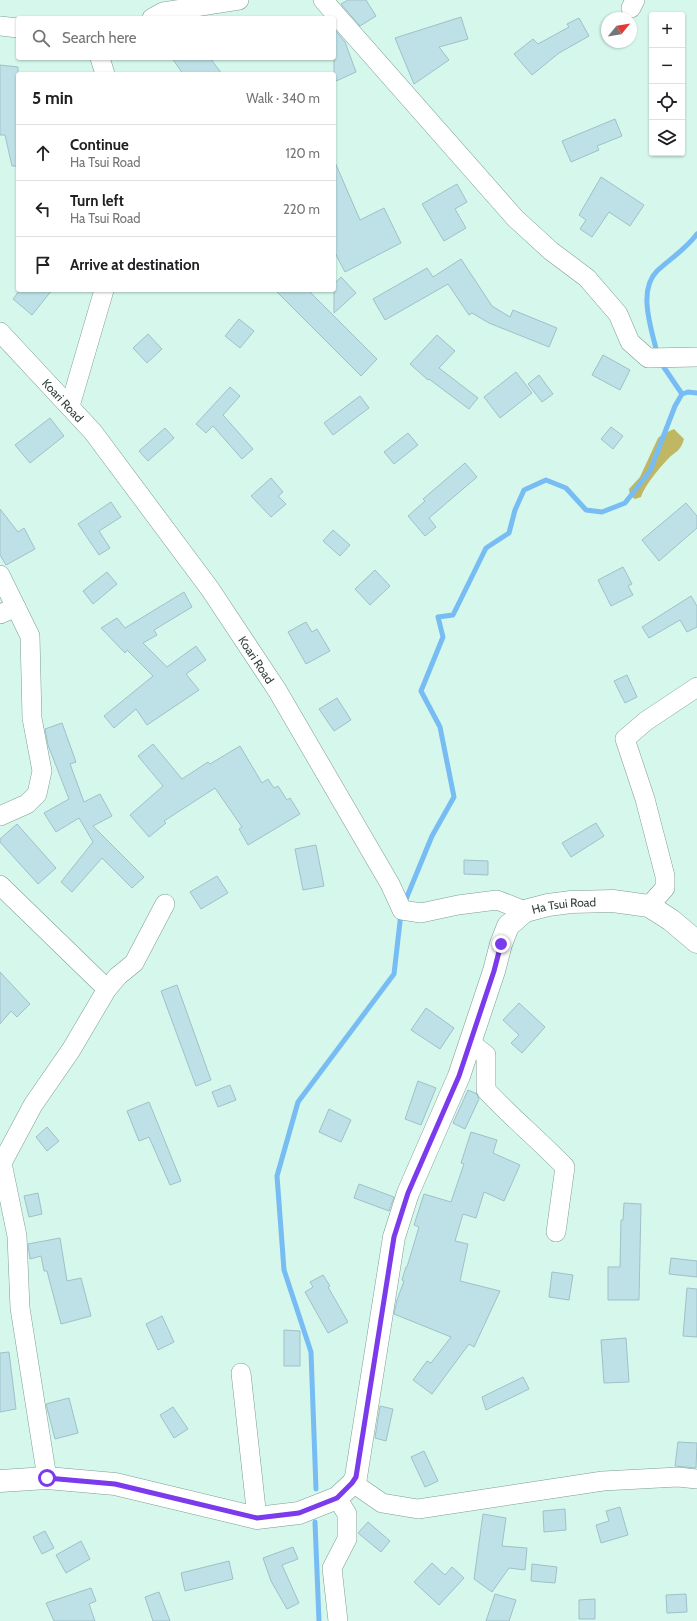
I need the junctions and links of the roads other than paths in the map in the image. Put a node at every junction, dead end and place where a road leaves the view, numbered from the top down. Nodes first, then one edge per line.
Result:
1 (239, 0) edge
2 (323, 0) edge
3 (161, 10) edge
4 (101, 60) edge
5 (104, 72) edge
6 (103, 292) edge
7 (4, 343) edge
8 (697, 357) edge
9 (70, 406) junction
10 (0, 575) edge
11 (8, 610) edge
12 (697, 687) edge
13 (0, 816) edge
14 (0, 885) edge
15 (166, 904) dead end
16 (649, 906) junction
17 (525, 911) junction
18 (697, 942) edge
19 (107, 989) junction
20 (470, 1043) junction
21 (1, 1164) edge
22 (556, 1232) dead end
23 (241, 1373) dead end
24 (47, 1478) junction
25 (697, 1479) edge
26 (0, 1481) edge
27 (352, 1483) junction
28 (337, 1498) junction
29 (257, 1518) junction
30 (338, 1621) edge

1 - 3 street
2 - 8 street
4 - 5 street
6 - 9 street
7 - 9 street, Koari Road
9 - 17 street, Koari Road
10 - 11 street
11 - 13 street
12 - 16 street
14 - 19 street
15 - 19 street
16 - 17 street, Ha Tsui Road
16 - 18 street, Ha Tsui Road
17 - 20 street, Ha Tsui Road
19 - 21 street
20 - 22 street
20 - 27 street, Ha Tsui Road
21 - 24 street
23 - 29 street
24 - 26 street, Ha Tsui Road
24 - 29 street, Ha Tsui Road
25 - 27 street
27 - 28 street, Ha Tsui Road
28 - 29 street, Ha Tsui Road
28 - 30 street

